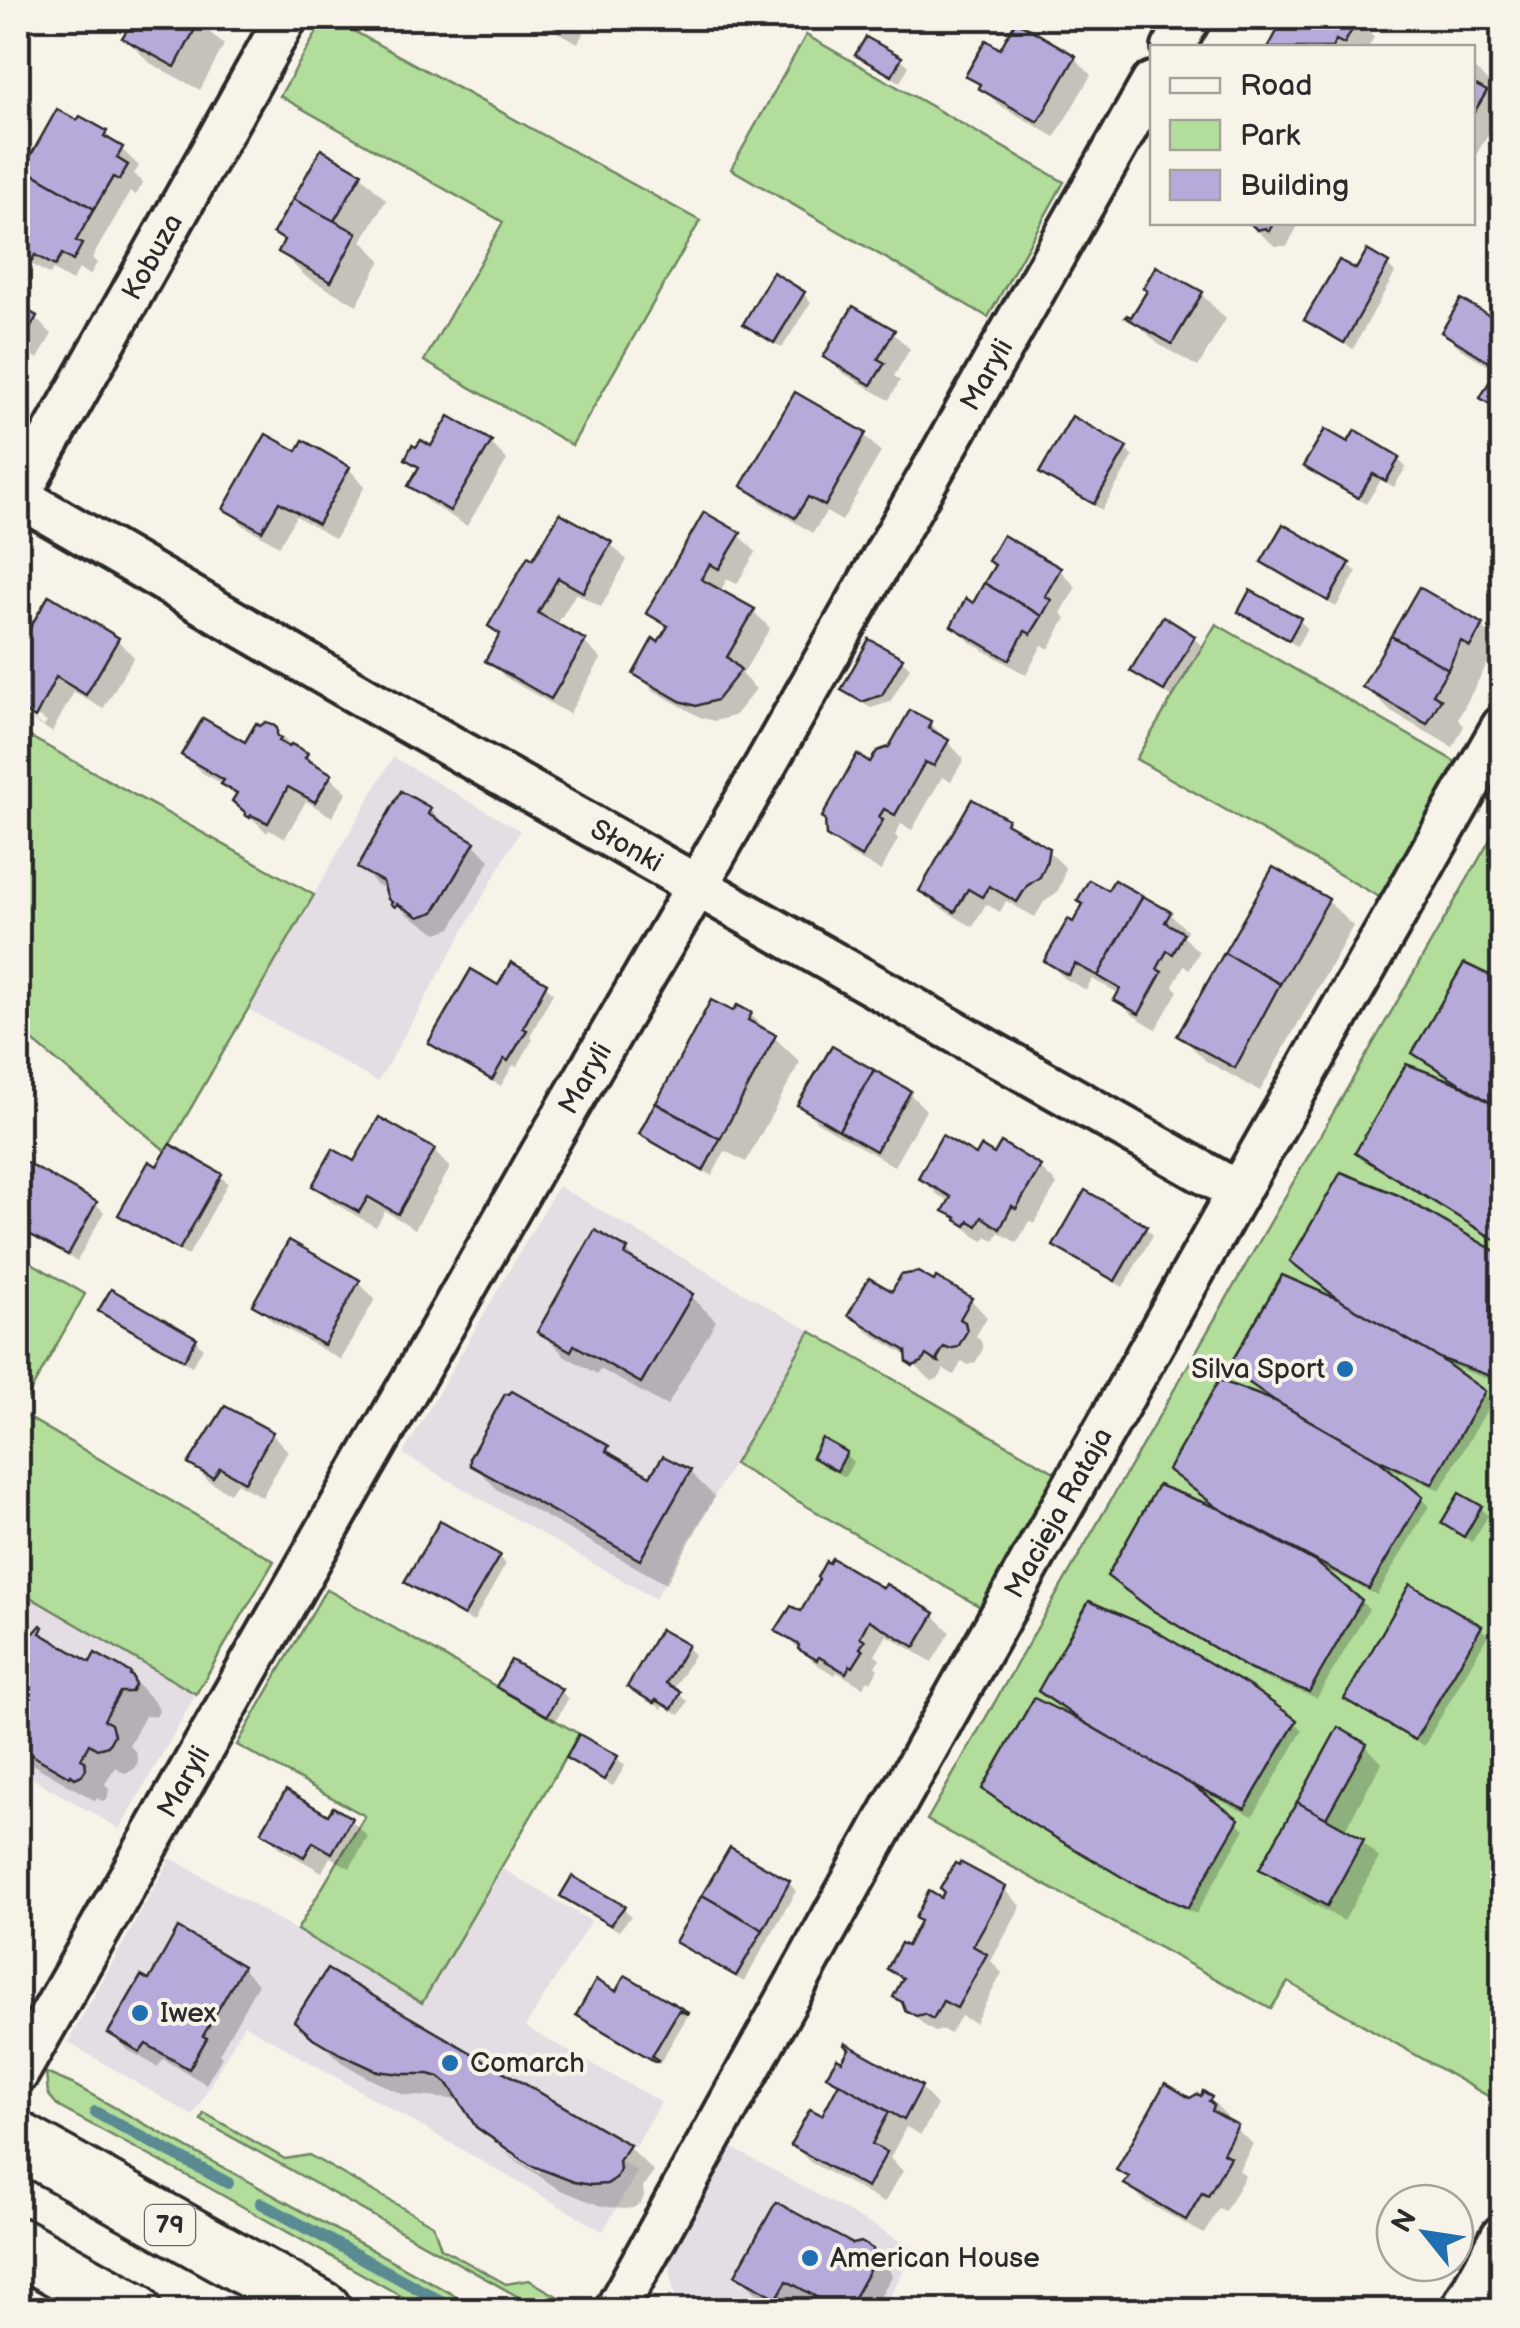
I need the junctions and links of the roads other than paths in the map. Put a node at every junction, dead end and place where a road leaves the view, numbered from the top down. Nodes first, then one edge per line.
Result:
1 (286, 18) edge
2 (1190, 18) edge
3 (1175, 45) edge
4 (1150, 87) edge
5 (18, 496) edge
6 (1502, 726) edge
7 (698, 884) junction
8 (1238, 1192) junction
9 (18, 2073) edge
10 (18, 2140) edge
11 (1502, 2236) edge
12 (18, 2246) edge
13 (1479, 2302) edge
14 (619, 2304) dead end
15 (117, 2307) edge
16 (324, 2310) edge

1 - 5 street, Kobuza
2 - 3 street
4 - 7 street, Maryli
5 - 7 street, Słonki
6 - 8 street, Macieja Rataja
7 - 8 street, Słonki
7 - 9 street, Maryli
8 - 14 street, Macieja Rataja
10 - 16 main road, 79
11 - 13 street
12 - 15 main road

